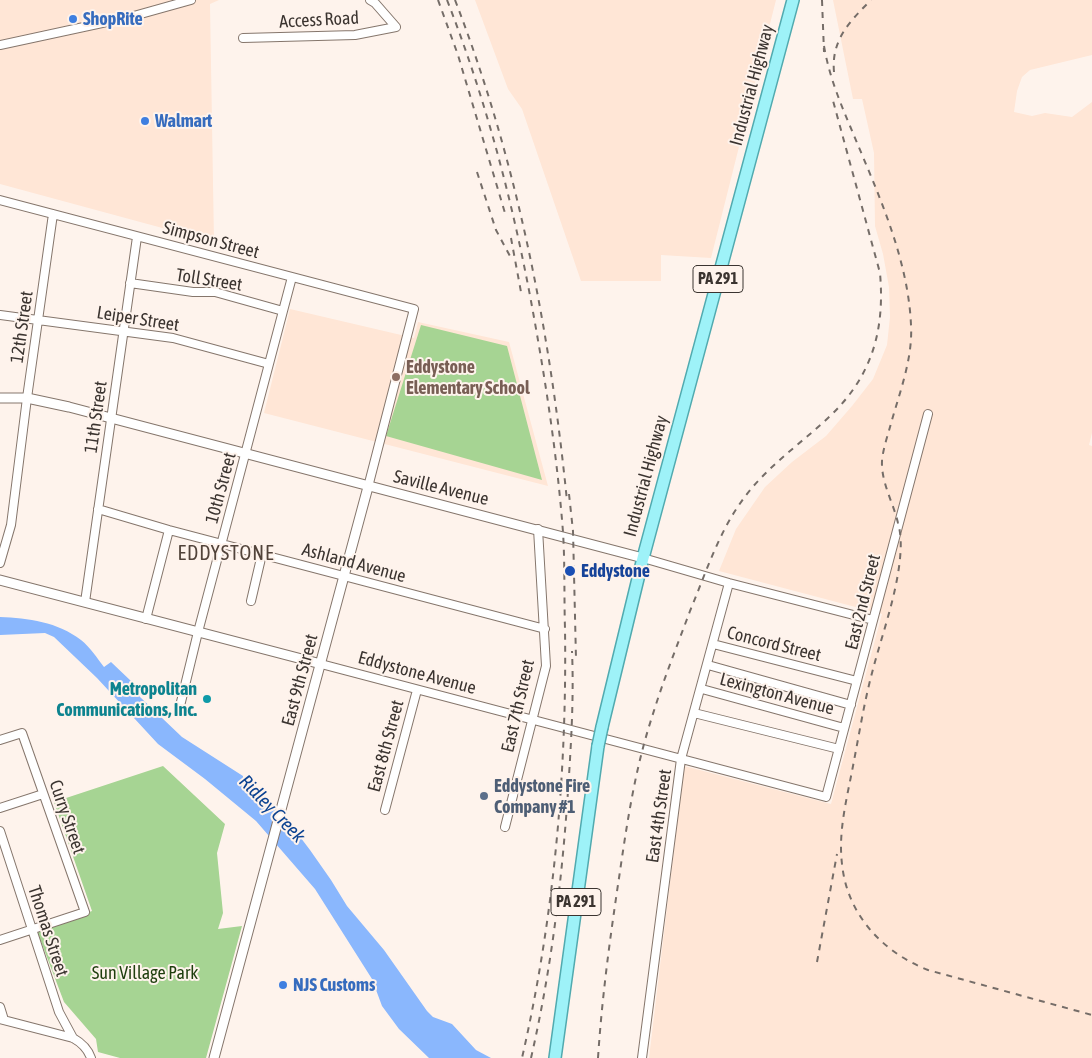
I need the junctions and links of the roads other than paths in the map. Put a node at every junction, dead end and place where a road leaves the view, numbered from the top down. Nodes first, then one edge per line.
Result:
1 (191, 0) edge
2 (370, 0) edge
3 (793, 0) edge
4 (244, 38) dead end
5 (0, 45) edge
6 (0, 200) edge
7 (53, 214) junction
8 (137, 237) junction
9 (292, 277) junction
10 (130, 283) junction
11 (414, 310) joint
12 (283, 311) junction
13 (0, 315) edge
14 (38, 320) junction
15 (123, 332) junction
16 (269, 364) junction
17 (0, 398) edge
18 (27, 398) junction
19 (928, 414) dead end
20 (110, 419) junction
21 (245, 454) junction
22 (368, 487) junction
23 (98, 509) junction
24 (538, 529) junction
25 (169, 530) junction
26 (222, 543) junction
27 (262, 554) junction
28 (643, 558) junction
29 (0, 563) edge
30 (344, 575) junction
31 (0, 580) edge
32 (729, 583) junction
33 (251, 601) dead end
34 (85, 602) junction
35 (146, 619) junction
36 (873, 620) junction
37 (545, 629) junction
38 (198, 632) junction
39 (713, 644) junction
40 (322, 664) junction
41 (708, 665) junction
42 (857, 681) junction
43 (702, 689) junction
44 (417, 690) junction
45 (851, 705) junction
46 (180, 706) dead end
47 (694, 713) junction
48 (531, 720) junction
49 (844, 728) junction
50 (0, 740) edge
51 (839, 749) junction
52 (681, 759) junction
53 (43, 794) junction
54 (826, 797) joint
55 (0, 808) edge
56 (385, 810) dead end
57 (504, 827) dead end
58 (0, 831) edge
59 (32, 929) junction
60 (0, 940) edge
61 (0, 1006) edge
62 (2, 1019) edge
63 (73, 1038) junction
64 (92, 1058) edge
65 (214, 1058) edge
66 (555, 1058) edge
67 (642, 1058) edge

1 - 5 street
2 - 4 street, Access Road
3 - 28 main road, Industrial Highway / PA 291
6 - 7 street, Simpson Street
7 - 8 street, Simpson Street
7 - 14 street, 12th Street
8 - 9 street, Simpson Street
8 - 10 street, 11th Street
9 - 11 street, Simpson Street
9 - 12 street, 10th Street
10 - 12 street, Toll Street
10 - 15 street, 11th Street
11 - 22 street, East 9th Street
12 - 16 street, 10th Street
13 - 14 street, Leiper Street
14 - 15 street, Leiper Street
14 - 18 street, 12th Street
15 - 16 street, Leiper Street
15 - 20 street, 11th Street
16 - 21 street, 10th Street
17 - 18 street, Saville Avenue
18 - 20 street, Saville Avenue
18 - 29 street, 12th Street
19 - 36 street, East 2nd Street
20 - 21 street, Saville Avenue
20 - 23 street, 11th Street
21 - 22 street, Saville Avenue
21 - 26 street, 10th Street
22 - 24 street, Saville Avenue
22 - 30 street, East 9th Street
23 - 25 street, Ashland Avenue
23 - 34 street, 11th Street
24 - 28 street, Saville Avenue
24 - 37 street, East 7th Street
25 - 26 street, Ashland Avenue
25 - 35 street
26 - 27 street, Ashland Avenue
26 - 38 street, 10th Street
27 - 30 street, Ashland Avenue
27 - 33 street
28 - 32 street, Saville Avenue
28 - 66 main road, Industrial Highway / PA 291, bridge
30 - 37 street, Ashland Avenue
30 - 40 street, East 9th Street
31 - 34 street, Eddystone Avenue
32 - 36 street, Saville Avenue
32 - 39 street, East 4th Street
34 - 35 street, Eddystone Avenue
35 - 38 street, Eddystone Avenue
36 - 42 street, East 2nd Street
37 - 48 street, East 7th Street
38 - 40 street, Eddystone Avenue
38 - 46 street, 10th Street
39 - 41 street, East 4th Street
39 - 42 street, Concord Street
40 - 44 street, Eddystone Avenue
40 - 65 street, East 9th Street
41 - 43 street, East 4th Street
41 - 45 street
42 - 45 street, East 2nd Street
43 - 47 street, East 4th Street
43 - 49 street, Lexington Avenue
44 - 48 street, Eddystone Avenue
44 - 56 street, East 8th Street
45 - 49 street, East 2nd Street
47 - 51 street
47 - 52 street, East 4th Street
48 - 52 street, Eddystone Avenue
48 - 57 street, East 7th Street
49 - 51 street, East 2nd Street
50 - 53 street, Curry Street
51 - 54 street, East 2nd Street
52 - 54 street, Eddystone Avenue
52 - 67 street, East 4th Street
53 - 55 street
53 - 59 street, Curry Street
58 - 59 street, Thomas Street
59 - 60 street
59 - 63 street, Thomas Street
61 - 62 street
62 - 63 street
63 - 64 street

